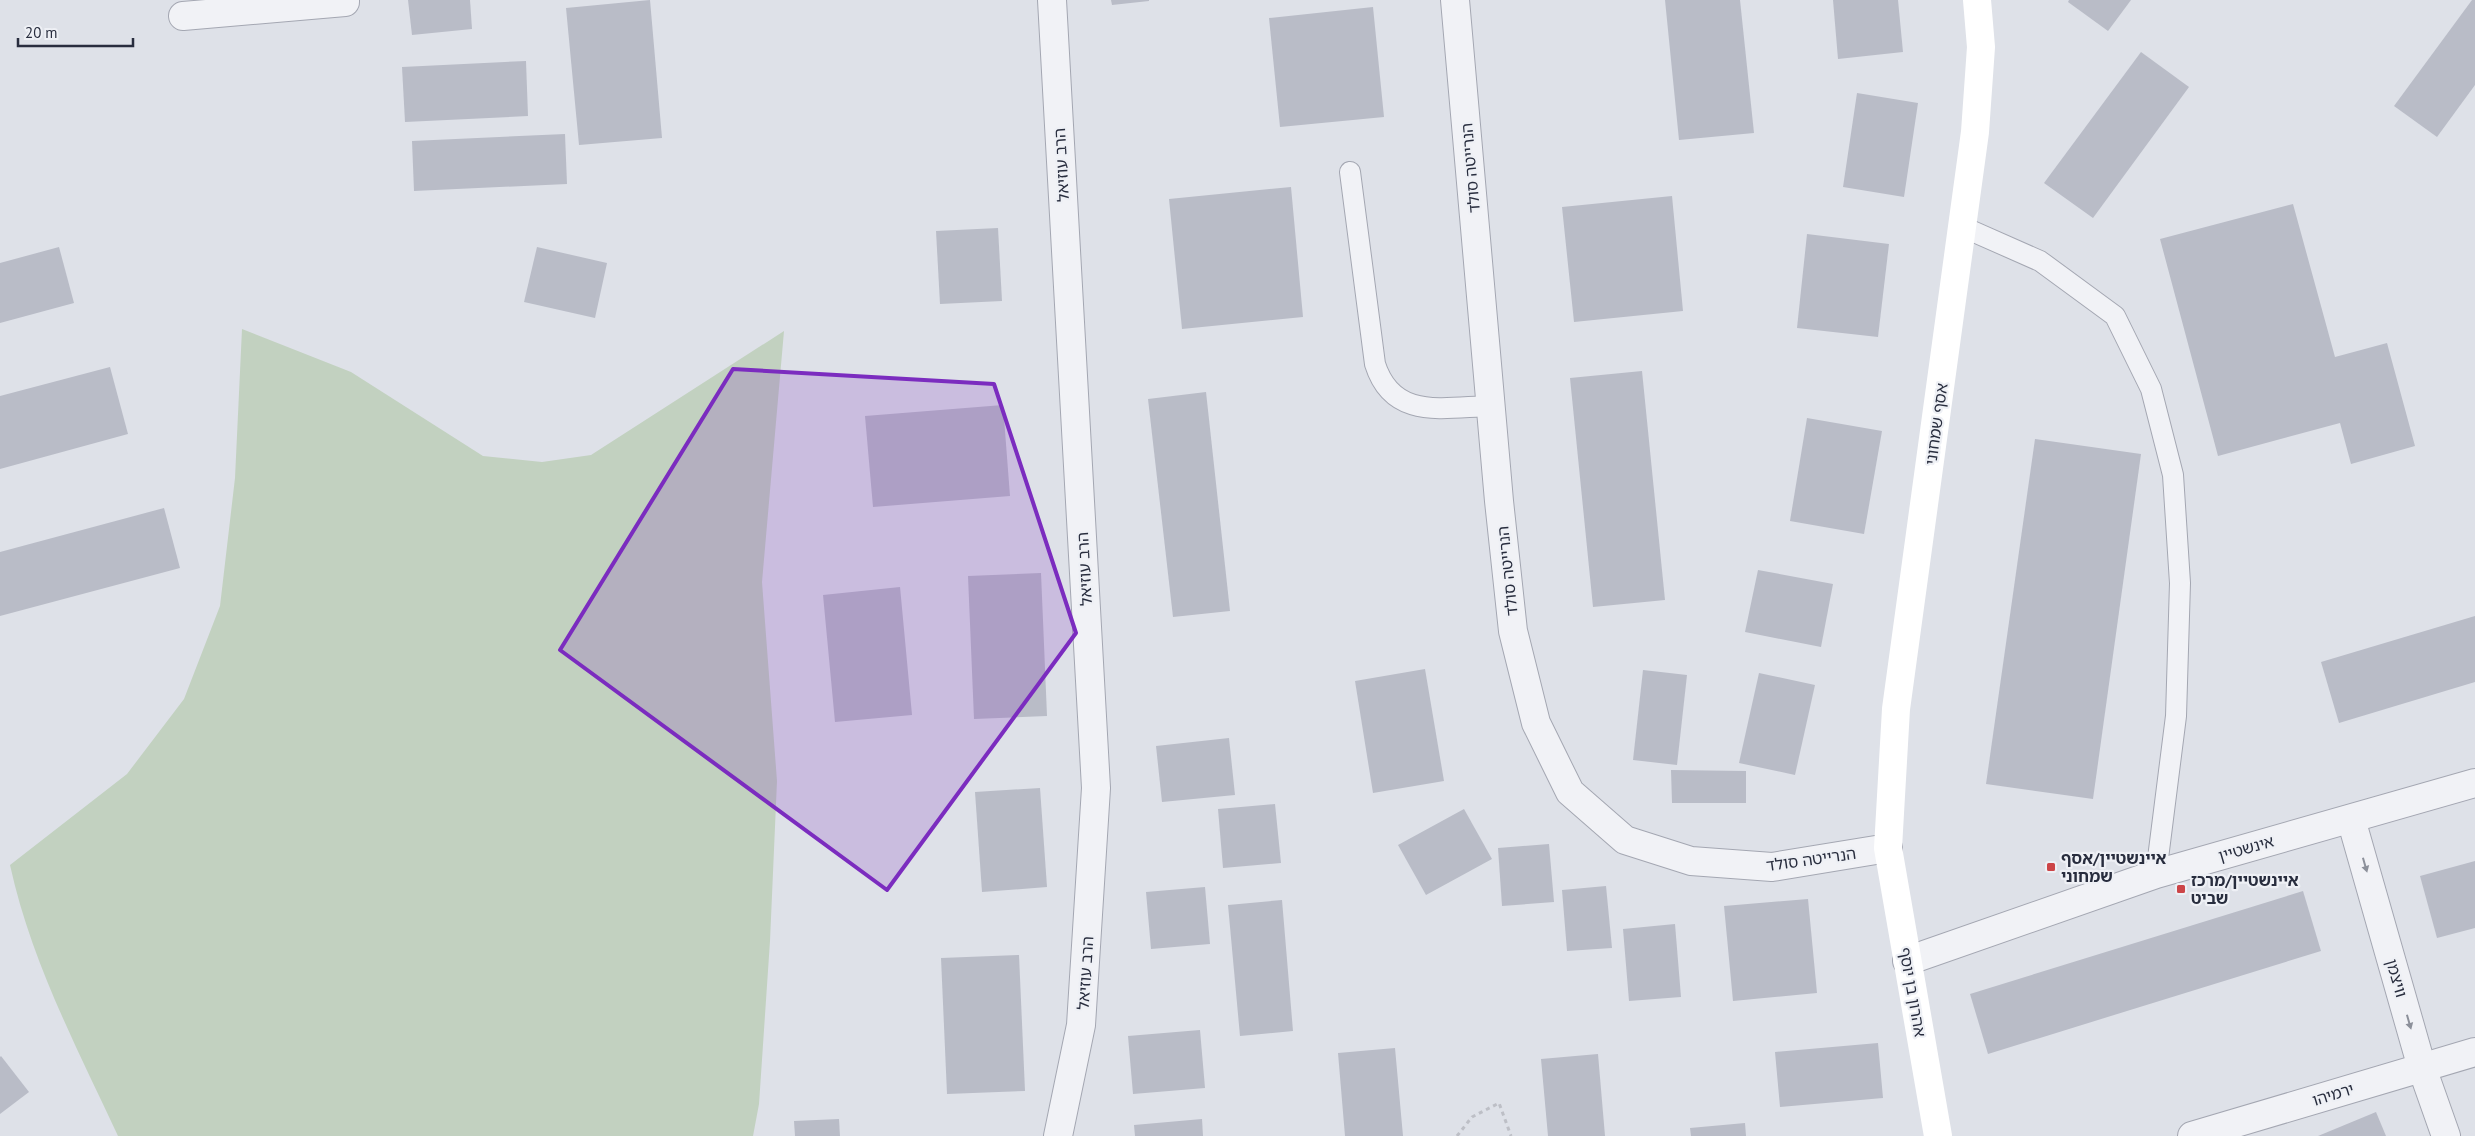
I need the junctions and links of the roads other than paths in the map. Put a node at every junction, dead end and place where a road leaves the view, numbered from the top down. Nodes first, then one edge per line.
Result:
1 (345, 0) edge
2 (1052, 0) edge
3 (1455, 0) edge
4 (1977, 0) edge
5 (183, 16) dead end
6 (1350, 172) dead end
7 (1963, 227) junction
8 (1491, 406) junction
9 (2475, 783) edge
10 (2351, 819) junction
11 (1888, 848) junction
12 (2156, 874) junction
13 (1907, 961) junction
14 (2475, 1052) edge
15 (2422, 1068) junction
16 (1058, 1136) edge
17 (1938, 1136) edge
18 (2192, 1136) edge
19 (2446, 1136) edge

1 - 5 street
2 - 16 street, הרב עוזיאל
3 - 8 street, הנרייטה סולד
4 - 7 street, אסף שמחוני
6 - 8 lane
7 - 11 street, אסף שמחוני
7 - 12 lane
8 - 11 street, הנרייטה סולד
9 - 10 street, אינשטיין
10 - 12 street, אינשטיין
10 -> 15 street, וויצמן
11 - 13 street, אהרון בן יוסף
12 - 13 street, אינשטיין
13 - 17 street, אהרון בן יוסף
14 - 15 street, ירמיהו
15 - 18 street, ירמיהו
15 - 19 street, וויצמן

